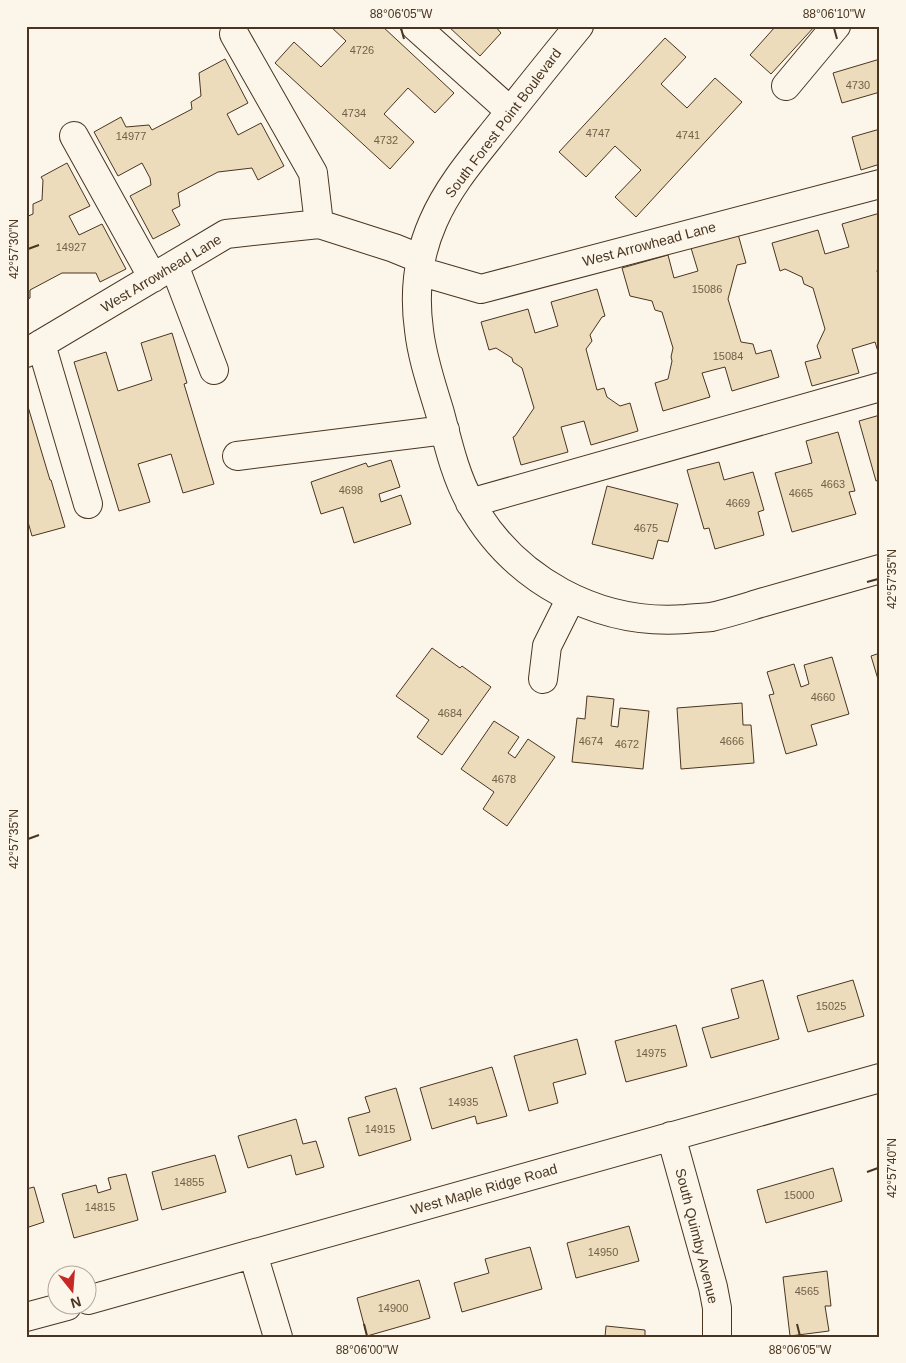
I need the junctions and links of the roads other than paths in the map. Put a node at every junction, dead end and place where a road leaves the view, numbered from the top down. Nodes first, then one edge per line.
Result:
1 (415, 26) edge
2 (578, 26) edge
3 (836, 26) edge
4 (234, 34) dead end
5 (786, 86) dead end
6 (510, 111) junction
7 (74, 136) dead end
8 (880, 184) edge
9 (319, 224) junction
10 (420, 265) junction
11 (164, 272) junction
12 (34, 348) edge
13 (214, 370) dead end
14 (880, 386) edge
15 (445, 430) junction
16 (237, 456) dead end
17 (470, 503) junction
18 (88, 504) dead end
19 (880, 569) edge
20 (571, 598) junction
21 (543, 678) dead end
22 (880, 1078) edge
23 (671, 1136) junction
24 (253, 1254) junction
25 (98, 1297) edge
26 (48, 1311) edge
27 (26, 1317) edge
28 (278, 1337) edge
29 (717, 1337) edge

1 - 6 street
2 - 6 street, South Forest Point Boulevard
3 - 5 street
4 - 9 street
6 - 10 street, South Forest Point Boulevard
7 - 11 street
8 - 10 street, West Arrowhead Lane
9 - 10 street, West Arrowhead Lane
9 - 11 street, West Arrowhead Lane
10 - 15 street, South Forest Point Boulevard
11 - 12 street, West Arrowhead Lane
11 - 13 street
12 - 18 street
14 - 17 street
15 - 16 street
15 - 17 street, South Forest Point Boulevard
17 - 20 street, South Forest Point Boulevard
19 - 20 street, South Forest Point Boulevard
20 - 21 street
22 - 23 street, West Maple Ridge Road
23 - 24 street, West Maple Ridge Road
23 - 29 street, South Quimby Avenue
24 - 25 street, West Maple Ridge Road
24 - 28 street
26 - 27 street

